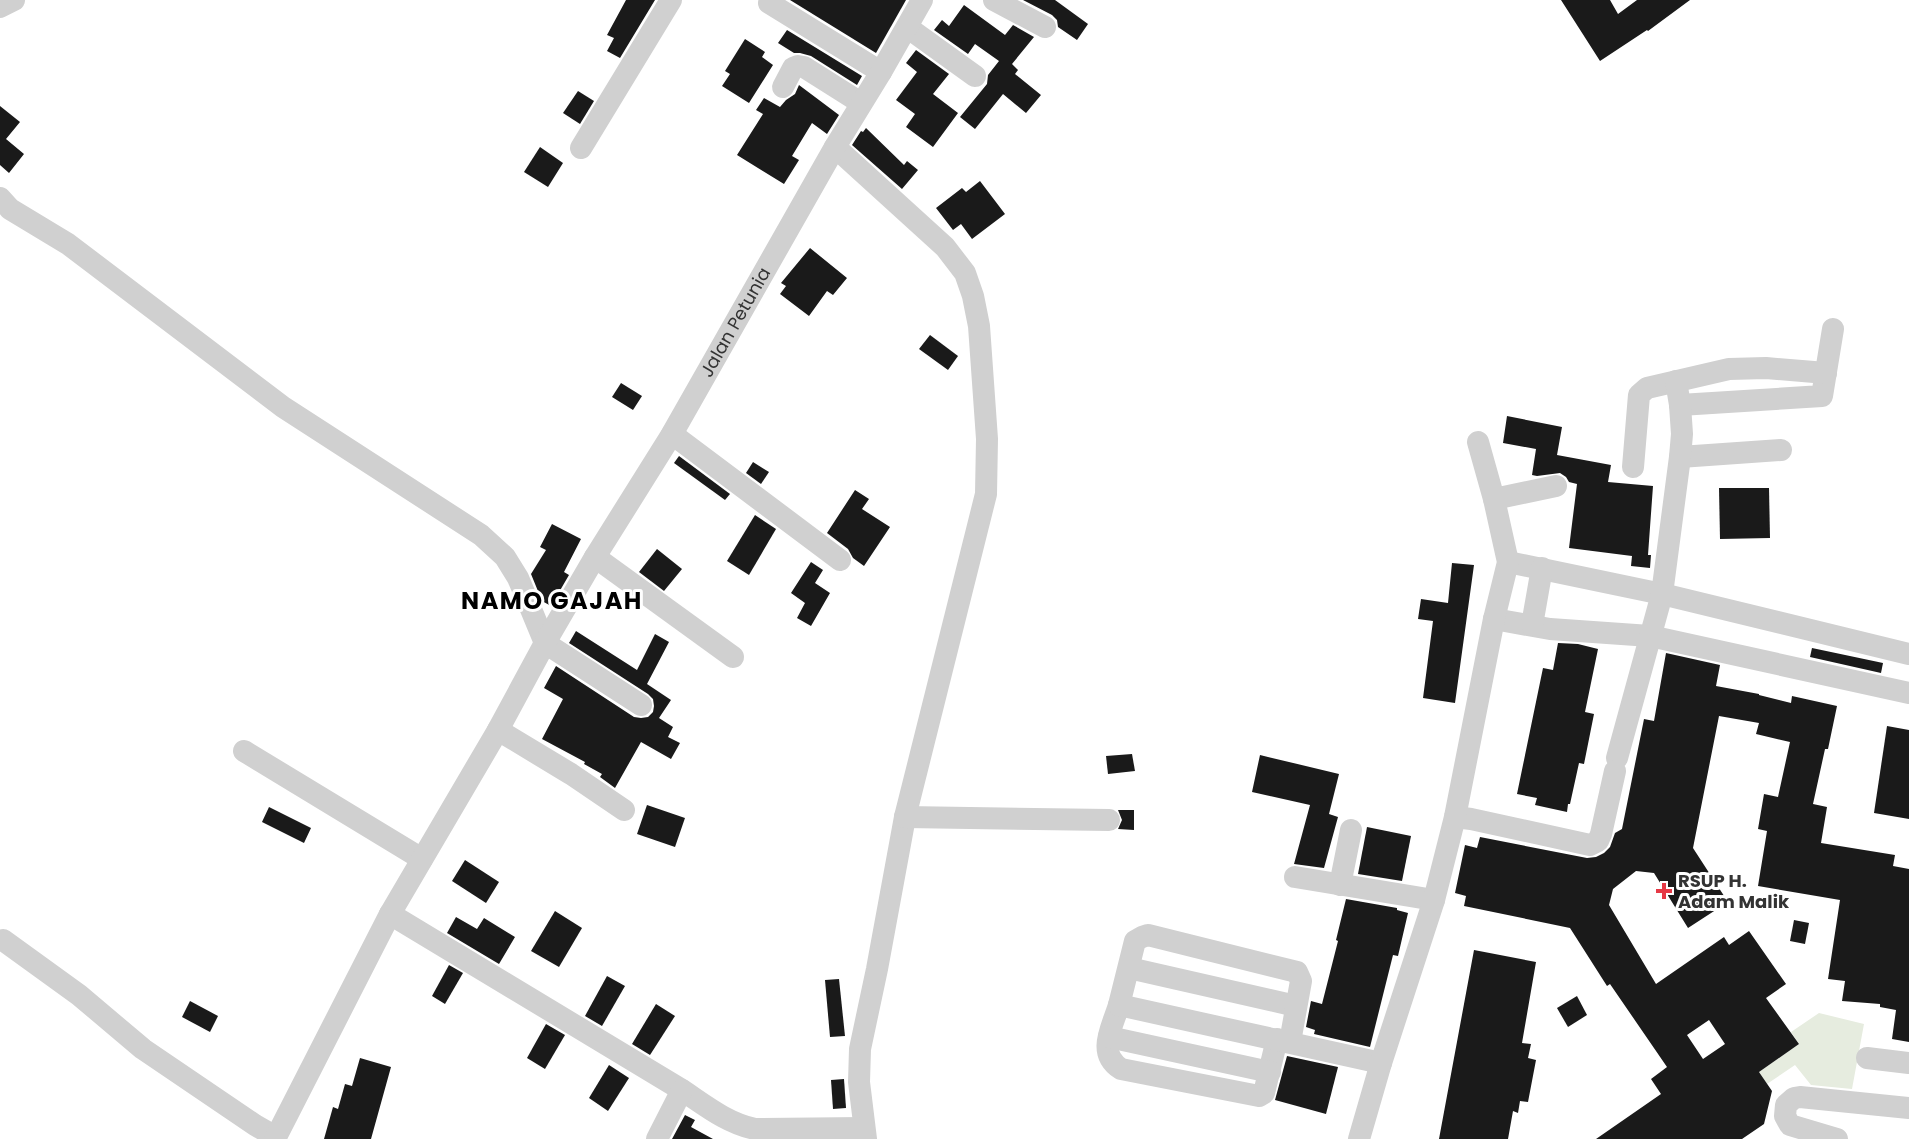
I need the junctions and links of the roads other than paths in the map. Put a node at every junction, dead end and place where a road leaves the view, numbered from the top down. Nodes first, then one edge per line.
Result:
1 (14, 0) edge
2 (671, 0) edge
3 (922, 0) edge
4 (994, 0) edge
5 (769, 3) dead end
6 (0, 7) edge
7 (907, 27) junction
8 (1045, 27) dead end
9 (881, 72) junction
10 (975, 76) dead end
11 (783, 87) dead end
12 (861, 103) junction
13 (836, 147) junction
14 (581, 148) dead end
15 (0, 198) edge
16 (1833, 329) dead end
17 (1826, 373) junction
18 (1676, 381) junction
19 (1680, 405) junction
20 (672, 434) junction
21 (1478, 442) dead end
22 (1781, 450) dead end
23 (1680, 457) junction
24 (1633, 467) dead end
25 (1556, 486) dead end
26 (1494, 500) junction
27 (595, 557) junction
28 (840, 560) dead end
29 (1508, 562) junction
30 (1542, 568) junction
31 (1662, 594) junction
32 (1494, 619) junction
33 (1532, 625) junction
34 (1650, 636) junction
35 (544, 643) junction
36 (1909, 654) edge
37 (733, 657) dead end
38 (1909, 693) edge
39 (640, 705) dead end
40 (498, 730) junction
41 (244, 750) dead end
42 (624, 810) dead end
43 (905, 817) junction
44 (1455, 817) junction
45 (1109, 820) dead end
46 (1351, 830) dead end
47 (422, 859) junction
48 (1295, 877) dead end
49 (1340, 885) junction
50 (1434, 900) junction
51 (390, 914) junction
52 (3, 940) dead end
53 (1129, 968) junction
54 (1119, 1005) junction
55 (1296, 1006) junction
56 (1284, 1041) junction
57 (1867, 1058) dead end
58 (1381, 1062) junction
59 (1909, 1063) edge
60 (682, 1090) junction
61 (1909, 1108) edge
62 (865, 1134) edge
63 (276, 1138) edge
64 (657, 1139) edge
65 (1359, 1139) edge
66 (1837, 1139) edge

1 - 6 street
2 - 14 street
3 - 7 street, Jalan Petunia
4 - 8 street
5 - 9 street
7 - 9 street, Jalan Petunia
7 - 10 street
9 - 12 street, Jalan Petunia
11 - 12 street
12 - 13 street, Jalan Petunia
13 - 20 street, Jalan Petunia
13 - 43 street
15 - 35 street
16 - 17 street
17 - 18 street
17 - 19 street
18 - 19 street
18 - 24 street
19 - 23 street
20 - 27 street, Jalan Petunia
20 - 28 street
21 - 26 street
22 - 23 street
23 - 31 street
25 - 26 street
26 - 29 street
27 - 35 street, Jalan Petunia
27 - 37 street
29 - 30 street
29 - 32 street
30 - 31 street
30 - 33 street
31 - 34 street
31 - 36 street
32 - 33 street
32 - 44 street
33 - 34 street
34 - 38 street
34 - 44 street
35 - 39 street
35 - 40 street, Jalan Petunia
40 - 42 street
40 - 47 street, Jalan Petunia
41 - 47 street
43 - 45 street
43 - 62 street
44 - 50 street
46 - 49 street
47 - 51 street, Jalan Petunia
48 - 49 street
49 - 50 street
50 - 58 street
51 - 60 street
51 - 63 street, Jalan Petunia
52 - 63 street
53 - 54 street
53 - 55 street
53 - 55 street
54 - 56 street
54 - 56 street
55 - 56 street
56 - 58 street
57 - 59 street
58 - 65 street
60 - 62 street
60 - 64 street
61 - 66 street

